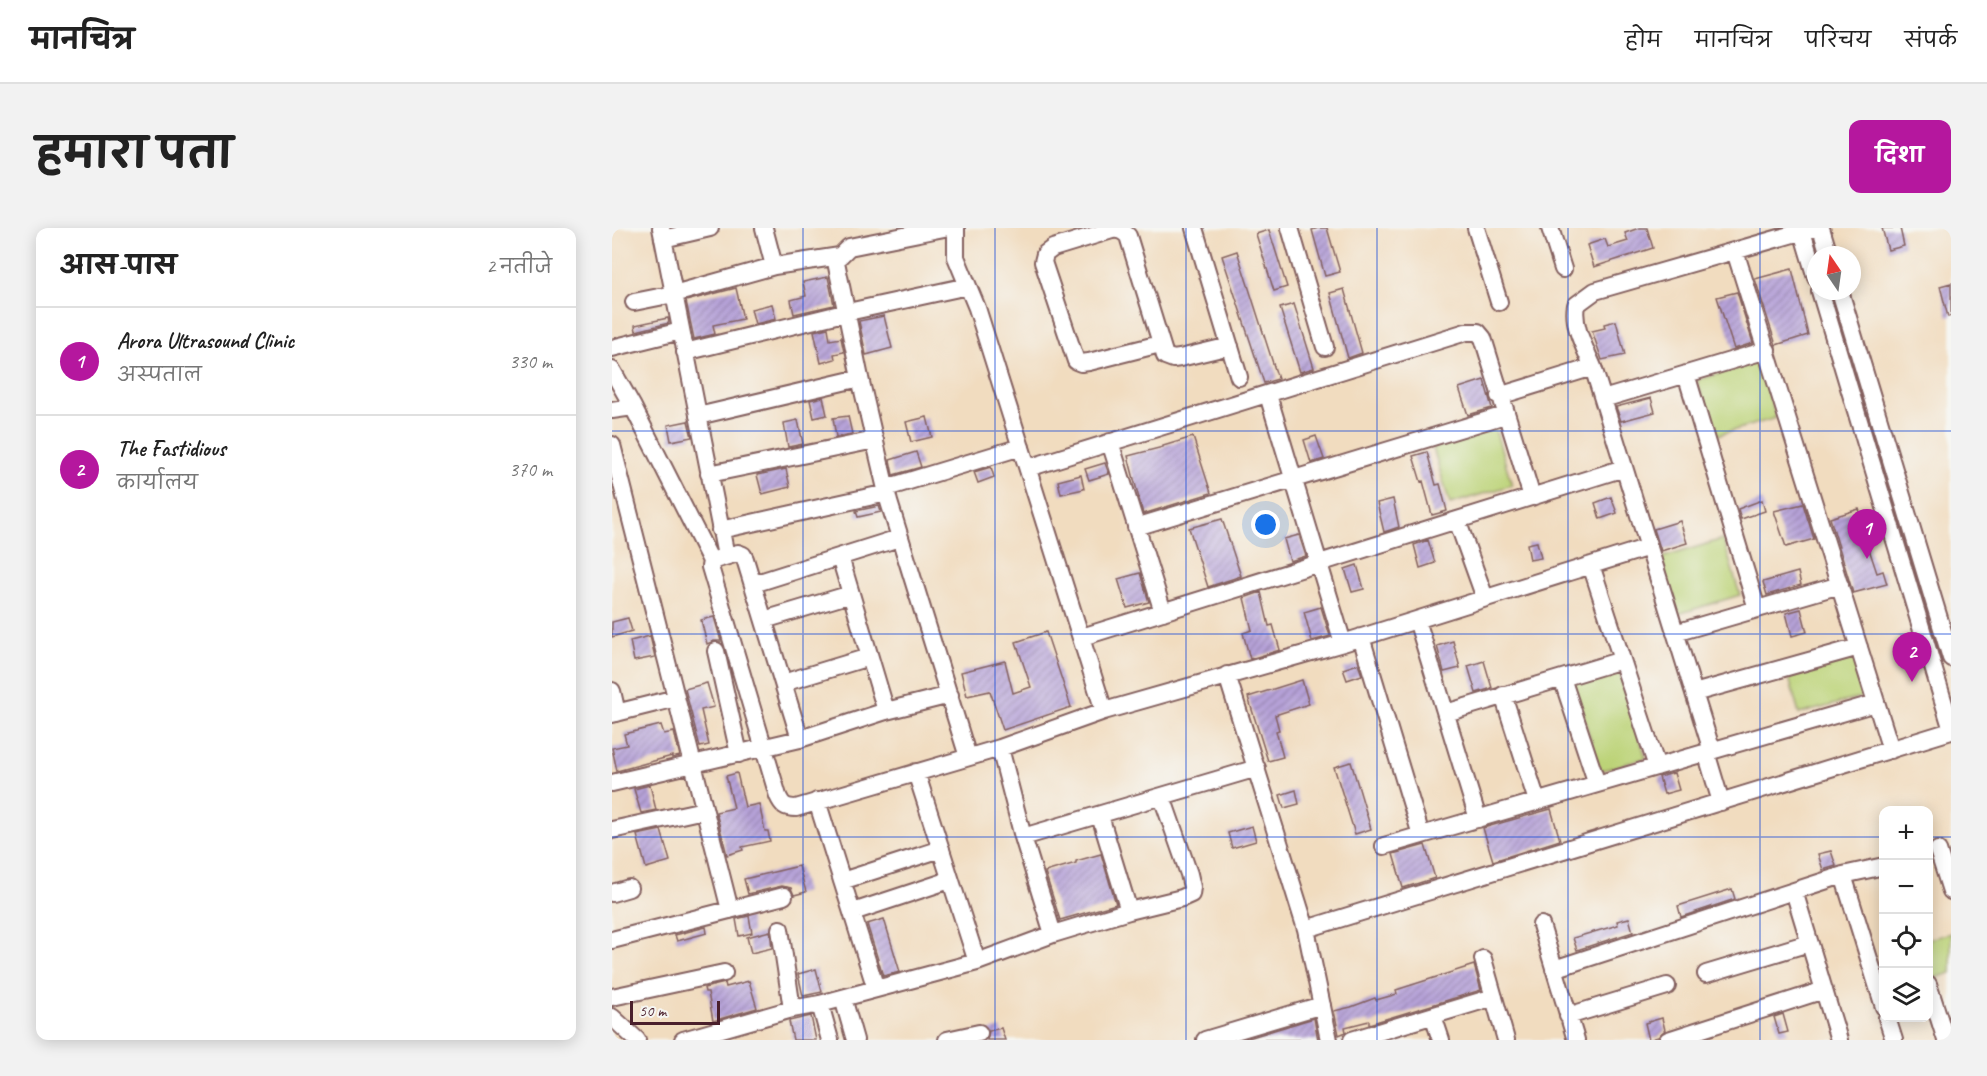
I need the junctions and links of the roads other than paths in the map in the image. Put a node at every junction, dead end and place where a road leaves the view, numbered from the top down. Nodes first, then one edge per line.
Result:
1 (710, 228) edge
2 (764, 228) edge
3 (944, 228) edge
4 (956, 228) edge
5 (1194, 228) edge
6 (1290, 228) edge
7 (1476, 228) edge
8 (1550, 228) edge
9 (1821, 228) edge
10 (1806, 229) edge
11 (662, 233) edge
12 (1809, 246) edge
13 (1826, 246) edge
14 (1735, 251) junction
15 (835, 257) junction
16 (774, 266) junction
17 (1563, 269) dead end
18 (968, 286) junction
19 (674, 294) junction
20 (1823, 300) edge
21 (1843, 300) edge
22 (634, 302) dead end
23 (1499, 302) dead end
24 (848, 312) junction
25 (681, 331) junction
26 (1160, 345) junction
27 (1230, 346) junction
28 (1325, 347) dead end
29 (612, 348) edge
30 (1767, 350) junction
31 (685, 352) junction
32 (1593, 367) junction
33 (1686, 374) junction
34 (1239, 376) dead end
35 (614, 378) edge
36 (860, 378) junction
37 (1268, 395) junction
38 (1499, 396) junction
39 (1603, 399) junction
40 (633, 407) junction
41 (612, 410) edge
42 (1505, 415) junction
43 (698, 417) junction
44 (875, 440) junction
45 (1110, 442) junction
46 (612, 445) edge
47 (1021, 447) junction
48 (1028, 468) junction
49 (1624, 468) junction
50 (709, 474) junction
51 (1293, 480) junction
52 (886, 490) junction
53 (1532, 497) junction
54 (1457, 520) junction
55 (1136, 527) junction
56 (720, 530) junction
57 (900, 538) junction
58 (1649, 547) junction
59 (840, 557) junction
60 (718, 558) junction
61 (1319, 563) junction
62 (1591, 565) junction
63 (753, 584) junction
64 (1840, 585) junction
65 (851, 594) junction
66 (1485, 598) junction
67 (1757, 609) junction
68 (1163, 612) junction
69 (764, 620) junction
70 (1417, 620) junction
71 (1675, 633) junction
72 (1082, 637) junction
73 (1361, 637) junction
74 (1343, 643) junction
75 (1859, 646) junction
76 (716, 651) dead end
77 (869, 657) junction
78 (1951, 658) edge
79 (1622, 660) junction
80 (1227, 675) junction
81 (1562, 678) junction
82 (783, 683) junction
83 (612, 692) edge
84 (1694, 693) junction
85 (950, 694) junction
86 (1503, 696) junction
87 (676, 698) junction
88 (1876, 703) junction
89 (886, 711) junction
90 (1104, 711) junction
91 (1446, 713) junction
92 (614, 714) edge
93 (1951, 727) edge
94 (1951, 731) edge
95 (800, 739) junction
96 (764, 748) junction
97 (999, 748) junction
98 (1891, 750) junction
99 (1709, 751) junction
100 (739, 754) junction
101 (968, 757) junction
102 (692, 764) junction
103 (1657, 766) junction
104 (1257, 768) junction
105 (916, 772) junction
106 (612, 783) edge
107 (1597, 784) junction
108 (1162, 797) junction
109 (818, 801) junction
110 (1537, 801) junction
111 (1722, 802) junction
112 (704, 810) junction
113 (1100, 816) junction
114 (1478, 819) junction
115 (612, 830) edge
116 (1421, 835) junction
117 (1023, 837) junction
118 (1384, 846) dead end
119 (940, 849) junction
120 (1939, 850) edge
121 (1879, 867) edge
122 (1843, 875) junction
123 (950, 880) junction
124 (842, 881) junction
125 (629, 888) dead end
126 (1794, 891) junction
127 (1951, 891) edge
128 (612, 893) edge
129 (784, 896) dead end
130 (730, 910) junction
131 (1129, 911) junction
132 (853, 912) junction
133 (1541, 925) dead end
134 (780, 929) dead end
135 (1306, 929) junction
136 (1053, 934) junction
137 (612, 940) edge
138 (1809, 943) junction
139 (1483, 959) dead end
140 (977, 962) junction
141 (1554, 969) junction
142 (724, 973) dead end
143 (1706, 974) dead end
144 (1667, 986) dead end
145 (876, 989) junction
146 (1824, 990) junction
147 (1879, 991) edge
148 (612, 997) edge
149 (1494, 997) junction
150 (1933, 997) edge
151 (843, 998) junction
152 (820, 1004) junction
153 (1322, 1005) junction
154 (792, 1009) junction
155 (1433, 1016) junction
156 (1568, 1016) junction
157 (1888, 1022) edge
158 (615, 1023) edge
159 (979, 1033) dead end
160 (1376, 1036) edge
161 (636, 1040) edge
162 (683, 1040) edge
163 (830, 1040) edge
164 (855, 1040) edge
165 (947, 1040) edge
166 (1205, 1040) edge
167 (1329, 1040) edge
168 (1352, 1040) edge
169 (1441, 1040) edge
170 (1506, 1040) edge
171 (1576, 1040) edge
172 (1668, 1040) edge
173 (1839, 1040) edge
174 (1893, 1040) edge
175 (1946, 1040) edge

1 - 11 street
2 - 16 street
3 - 15 street
4 - 18 street
5 - 27 street
6 - 28 street
7 - 23 street
8 - 17 street
9 - 13 street
10 - 12 street
10 - 14 street
11 - 19 street
14 - 30 street
14 - 32 street
15 - 16 street
15 - 24 street
16 - 19 street
18 - 24 street
18 - 47 street
19 - 22 street
19 - 25 street
20 - 93 street
21 - 78 street
24 - 31 street
24 - 36 street
25 - 29 street
25 - 31 street
26 - 26 street
26 - 27 street
27 - 34 street
30 - 33 street
30 - 64 street
31 - 43 street
32 - 38 street
32 - 39 street
33 - 39 street
33 - 67 street
35 - 40 street
36 - 43 street
36 - 44 street
37 - 38 street
37 - 45 street
37 - 51 street
38 - 42 street
39 - 49 street
40 - 41 street
40 - 60 street
42 - 51 street
42 - 53 street
43 - 50 street
44 - 50 street
44 - 52 street
45 - 48 street
45 - 55 street
46 - 87 street
47 - 48 street
47 - 52 street
48 - 72 street
49 - 53 street
49 - 58 street
50 - 56 street
51 - 55 street
51 - 61 street
52 - 56 street
52 - 57 street
53 - 54 street
54 - 61 street
54 - 66 street
55 - 68 street
56 - 60 street
57 - 59 street
57 - 85 street
58 - 62 street
58 - 71 street
59 - 63 street
59 - 65 street
60 - 63 street
60 - 96 street
61 - 68 street
61 - 74 street
62 - 66 street
62 - 79 street
63 - 69 street
64 - 67 street
64 - 75 street
65 - 69 street
65 - 77 street
66 - 70 street
67 - 71 street
68 - 72 street
69 - 82 street
70 - 73 street
70 - 91 street
71 - 84 street
72 - 90 street
73 - 74 street
73 - 116 street
74 - 80 street
75 - 84 street
75 - 88 street
76 - 100 street
77 - 82 street
77 - 89 street
79 - 81 street
79 - 103 street
80 - 90 street
80 - 104 street
81 - 86 street
81 - 107 street
82 - 95 street
83 - 92 street
84 - 99 street
85 - 89 street
85 - 101 street
86 - 91 street
86 - 110 street
87 - 92 street
87 - 102 street
88 - 98 street
88 - 99 street
89 - 95 street
90 - 97 street
91 - 114 street
94 - 98 street
95 - 96 street
96 - 100 street
96 - 109 street
97 - 101 street
97 - 117 street
98 - 111 street
99 - 103 street
99 - 111 street
100 - 102 street
101 - 105 street
102 - 106 street
102 - 112 street
103 - 107 street
104 - 108 street
104 - 135 street
105 - 109 street
105 - 119 street
107 - 110 street
108 - 113 street
108 - 131 street
109 - 124 street
110 - 114 street
111 - 135 street
112 - 115 street
112 - 130 street
113 - 117 street
113 - 131 street
114 - 116 street
116 - 118 street
117 - 136 street
119 - 123 street
119 - 124 street
120 - 127 street
121 - 122 street
122 - 126 street
122 - 147 street
123 - 132 street
123 - 140 street
124 - 132 street
125 - 128 street
126 - 138 street
126 - 141 street
129 - 130 street
130 - 137 street
131 - 136 street
132 - 145 street
133 - 141 street
134 - 154 street
135 - 153 street
136 - 140 street
138 - 143 street
138 - 146 street
139 - 149 street
140 - 145 street
141 - 156 street
142 - 148 street
144 - 156 street
145 - 151 street
146 - 172 street
146 - 173 street
149 - 155 street
149 - 170 street
150 - 175 street
151 - 152 street
151 - 164 street
152 - 154 street
152 - 163 street
153 - 166 street
153 - 167 street
154 - 162 street
155 - 160 street
155 - 169 street
156 - 171 street
157 - 174 street
158 - 161 street
159 - 165 street
160 - 168 street

